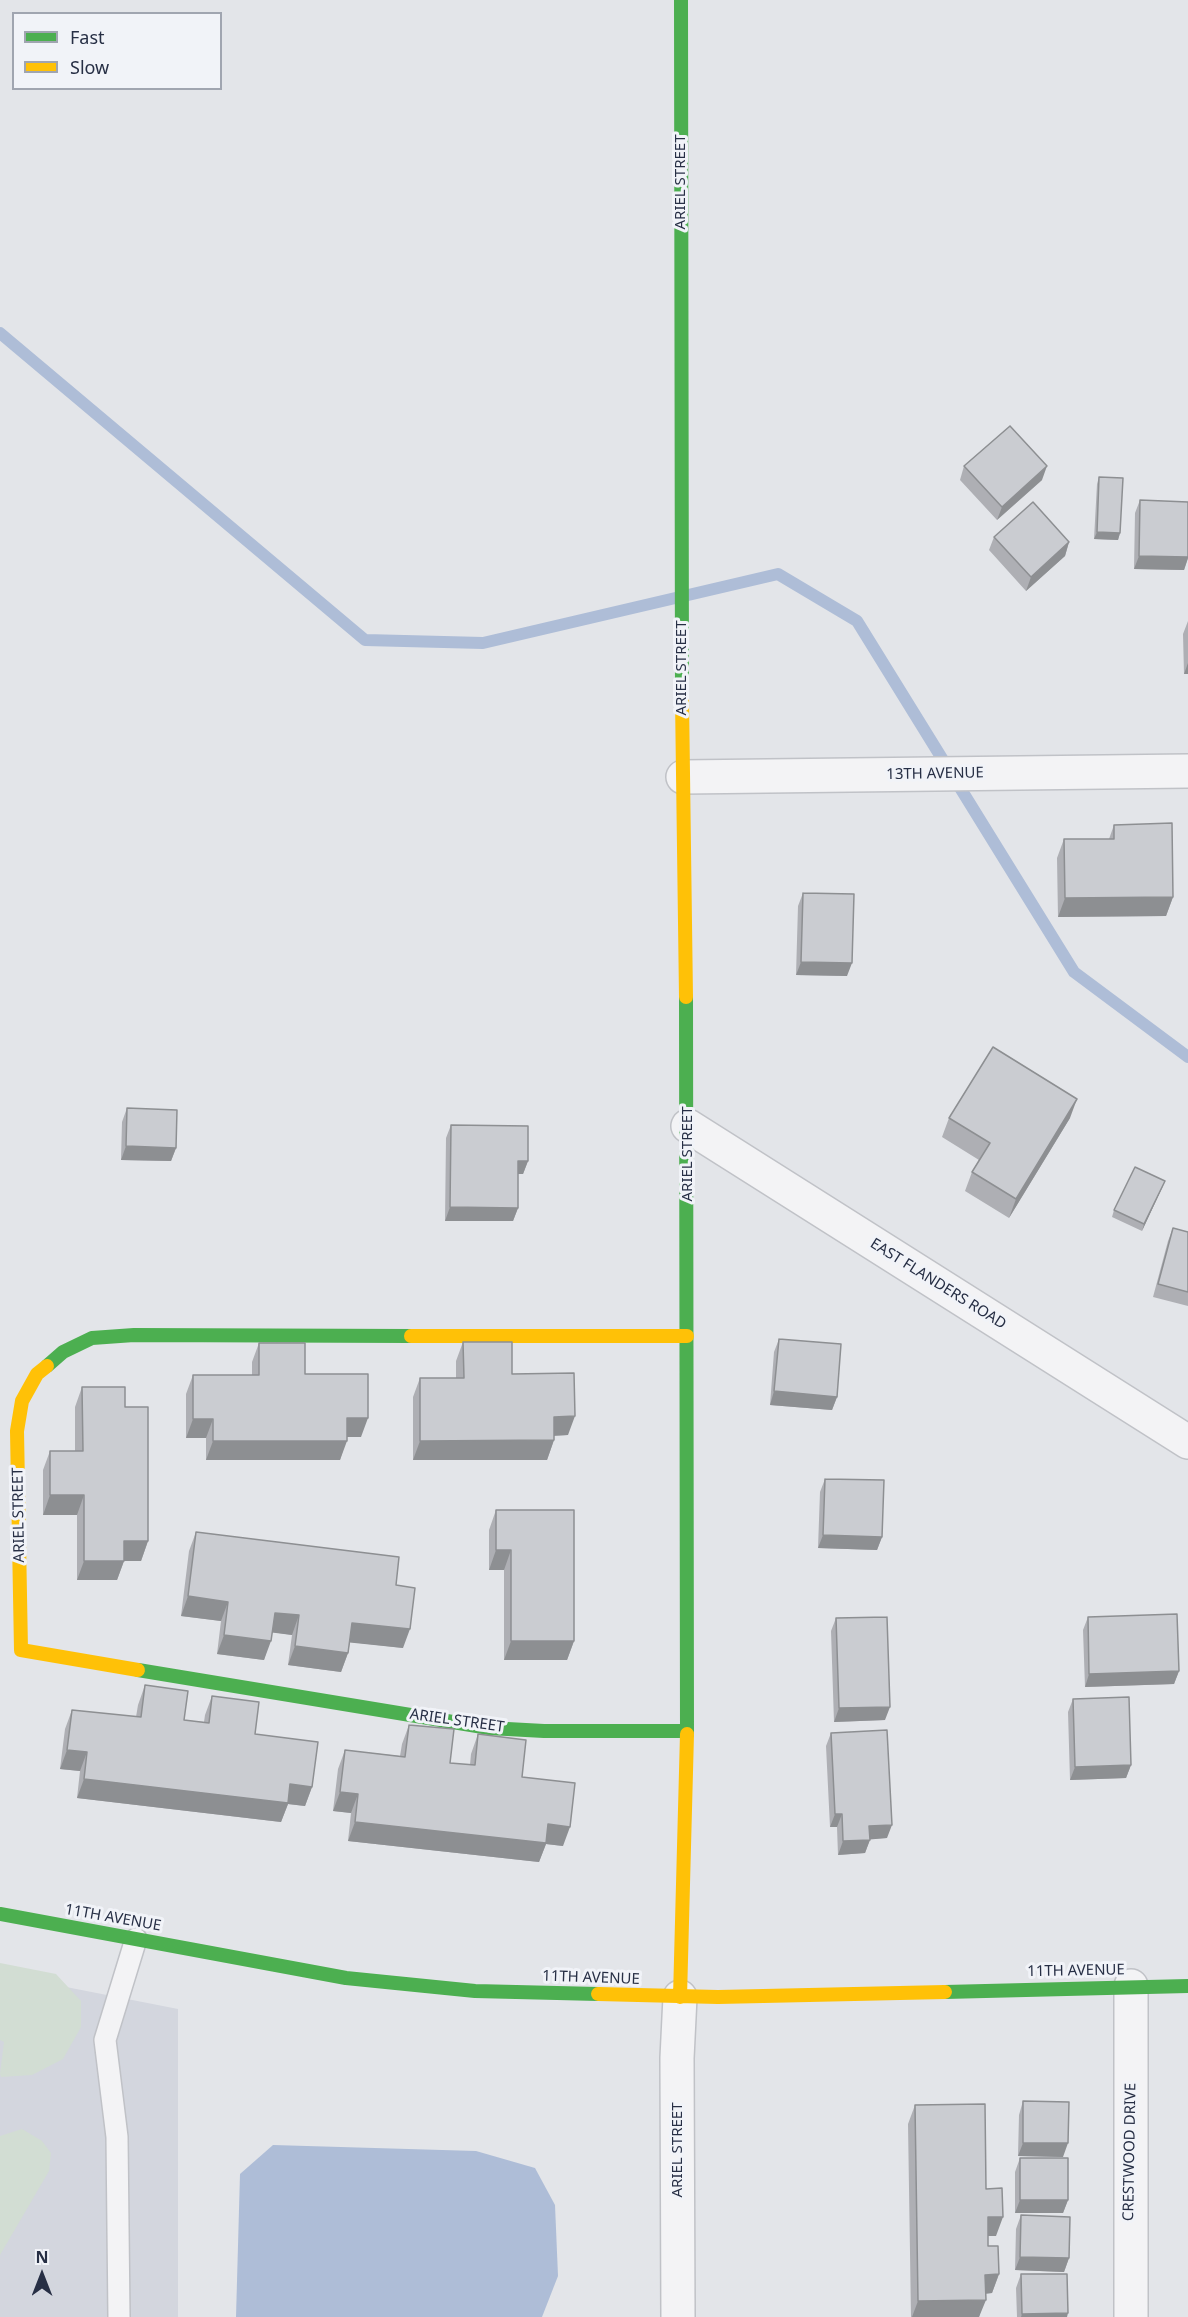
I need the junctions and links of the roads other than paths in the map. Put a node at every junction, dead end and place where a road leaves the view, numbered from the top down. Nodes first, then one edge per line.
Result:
1 (681, 0) edge
2 (1188, 771) edge
3 (683, 777) junction
4 (688, 1126) junction
5 (687, 1336) junction
6 (1188, 1442) edge
7 (687, 1731) junction
8 (0, 1914) edge
9 (136, 1939) junction
10 (1131, 1986) junction
11 (1188, 1986) edge
12 (680, 1997) junction
13 (119, 2317) edge
14 (678, 2317) edge
15 (1131, 2317) edge

1 - 3 street, ARIEL STREET
2 - 3 street, 13TH AVENUE
3 - 4 street, ARIEL STREET
4 - 5 street, ARIEL STREET
4 - 6 street, EAST FLANDERS ROAD
5 - 7 street, ARIEL STREET
5 - 7 street, ARIEL STREET
7 - 12 street, ARIEL STREET
8 - 9 street, 11TH AVENUE
9 - 12 street, 11TH AVENUE
9 - 13 lane
10 - 11 street, 11TH AVENUE
10 - 12 street, 11TH AVENUE
10 - 15 street, CRESTWOOD DRIVE
12 - 14 street, ARIEL STREET

